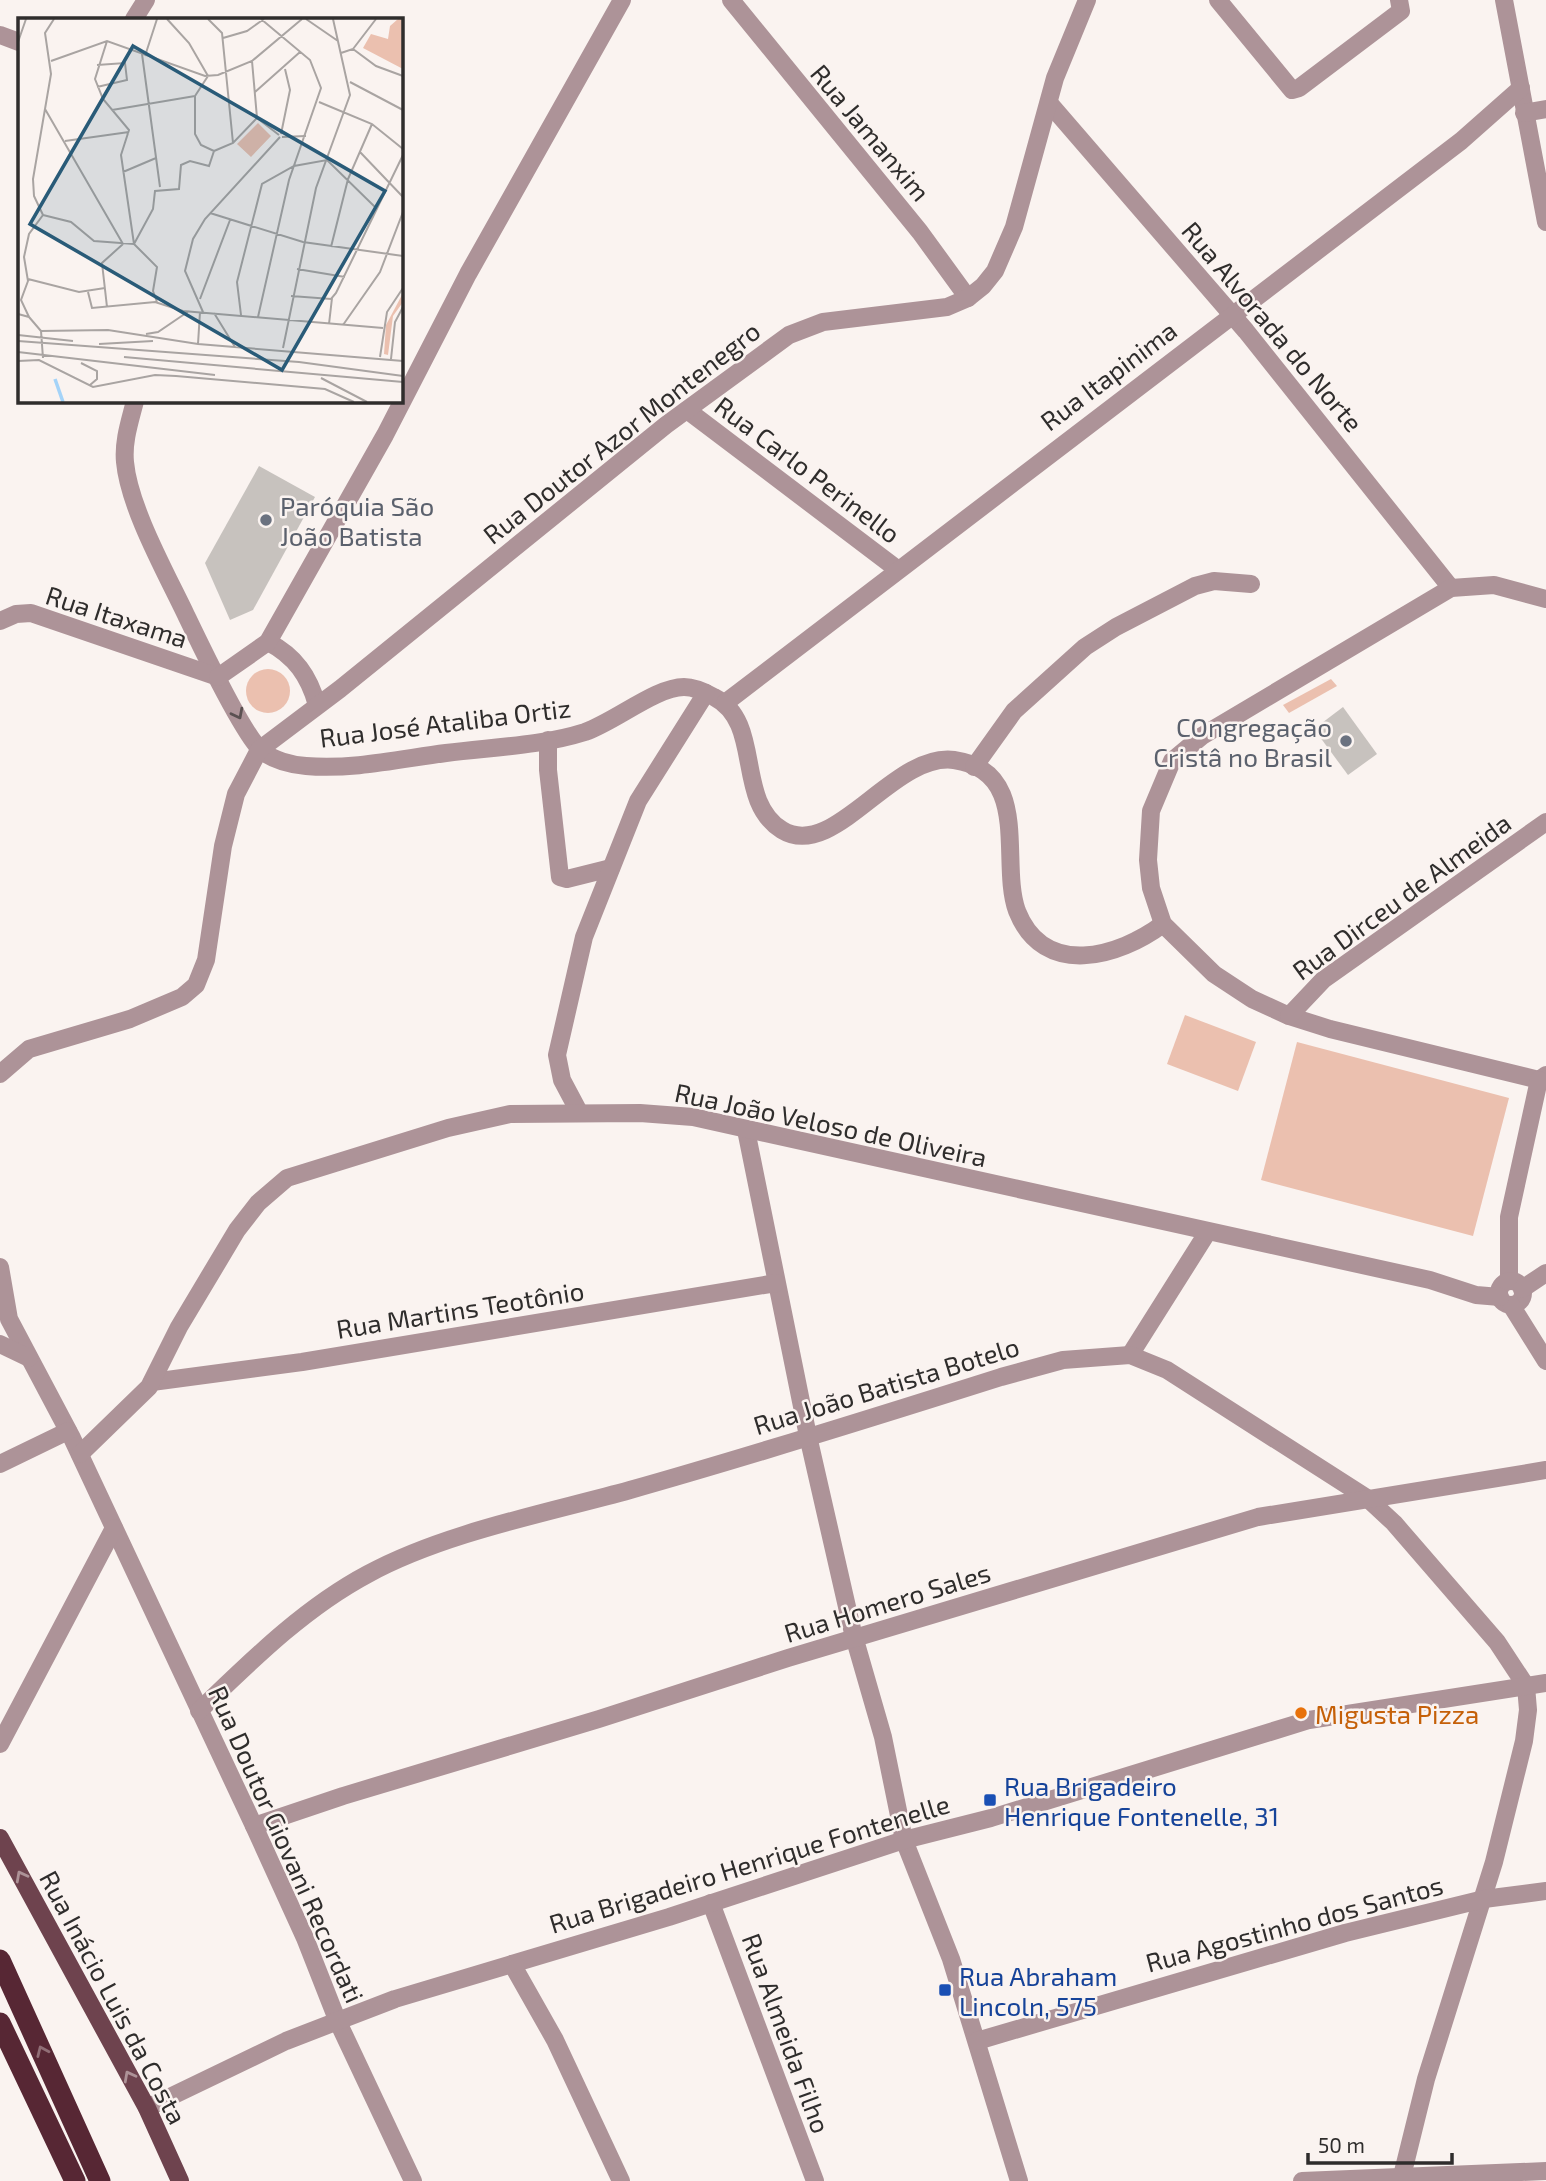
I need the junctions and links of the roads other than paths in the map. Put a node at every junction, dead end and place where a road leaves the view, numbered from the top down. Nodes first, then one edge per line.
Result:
1 (146, 0) edge
2 (622, 0) edge
3 (731, 0) edge
4 (1087, 0) edge
5 (1218, 0) edge
6 (1399, 0) edge
7 (1503, 0) edge
8 (135, 18) edge
9 (0, 35) edge
10 (18, 42) edge
11 (1521, 88) junction
12 (1049, 103) junction
13 (1546, 110) edge
14 (1524, 113) junction
15 (1546, 222) edge
16 (968, 299) junction
17 (1231, 314) junction
18 (135, 402) edge
19 (687, 410) junction
20 (897, 569) junction
21 (1251, 584) dead end
22 (1451, 588) junction
23 (1546, 599) edge
24 (0, 621) edge
25 (268, 642) junction
26 (218, 677) junction
27 (706, 693) junction
28 (725, 703) junction
29 (317, 705) junction
30 (548, 740) junction
31 (259, 750) junction
32 (974, 767) junction
33 (1546, 822) edge
34 (611, 868) junction
35 (1163, 924) junction
36 (1290, 1016) junction
37 (0, 1074) edge
38 (1542, 1077) edge
39 (579, 1112) junction
40 (746, 1130) junction
41 (1207, 1233) junction
42 (0, 1267) edge
43 (1546, 1273) edge
44 (776, 1283) junction
45 (1516, 1285) junction
46 (1505, 1301) junction
47 (0, 1344) edge
48 (1130, 1355) junction
49 (29, 1358) junction
50 (1546, 1361) edge
51 (152, 1382) junction
52 (68, 1431) junction
53 (808, 1436) junction
54 (80, 1454) junction
55 (0, 1464) edge
56 (1546, 1470) edge
57 (1367, 1498) junction
58 (114, 1528) junction
59 (854, 1639) junction
60 (1546, 1683) edge
61 (1526, 1686) junction
62 (199, 1710) junction
63 (2, 1738) edge
64 (254, 1826) junction
65 (0, 1838) edge
66 (904, 1840) junction
67 (1546, 1891) edge
68 (1484, 1899) junction
69 (711, 1903) junction
70 (0, 1960) edge
71 (512, 1964) junction
72 (338, 2022) junction
73 (0, 2023) edge
74 (977, 2041) junction
75 (147, 2108) junction
76 (1546, 2171) edge
77 (1402, 2176) junction
78 (75, 2181) edge
79 (100, 2181) edge
80 (180, 2181) edge
81 (413, 2181) edge
82 (621, 2181) edge
83 (815, 2181) edge
84 (1019, 2181) edge
85 (1303, 2181) edge

1 - 8 street
2 - 25 street
3 - 16 street, Rua Jamanxim
4 - 12 street
5 - 6 street
7 - 11 street
9 - 10 street
11 - 14 street
11 - 17 street, Rua Itapinima
12 - 16 street
12 - 17 street, Rua Alvorada do Norte
13 - 14 street
14 - 15 street
16 - 19 street, Rua Doutor Azor Montenegro
17 - 20 street, Rua Itapinima
17 - 22 street, Rua Alvorada do Norte
18 - 26 street
19 - 20 street, Rua Carlo Perinello
19 - 29 street, Rua Doutor Azor Montenegro
20 - 28 street, Rua Itapinima
21 - 32 street
22 - 23 street
22 - 35 street
24 - 26 street, Rua Itaxama
25 - 26 street
25 - 29 street
26 -> 31 street
27 - 28 street, Rua José Ataliba Ortiz
27 - 30 street, Rua José Ataliba Ortiz
27 - 34 street
28 - 32 street
29 - 31 street, Rua Doutor Azor Montenegro
30 - 31 street, Rua José Ataliba Ortiz
30 - 34 street
31 - 37 street
32 - 35 street
33 - 36 street, Rua Dirceu de Almeida
34 - 39 street
35 - 36 street
36 - 38 street
38 - 45 street
39 - 40 street, Rua João Veloso de Oliveira
39 - 51 street, Rua João Veloso de Oliveira
40 - 41 street, Rua João Veloso de Oliveira
40 - 44 street
41 - 46 street, Rua João Veloso de Oliveira
41 - 48 street
42 - 49 street, Rua Doutor Giovani Recordati
43 - 45 street
44 - 51 street, Rua Martins Teotônio
44 - 53 street
45 - 46 street
46 - 50 street
47 - 49 street
48 - 53 street, Rua João Batista Botelo
48 - 57 street, Rua João Batista Botelo
49 - 52 street, Rua Doutor Giovani Recordati
51 - 54 street, Rua João Veloso de Oliveira
52 - 54 street, Rua Doutor Giovani Recordati
52 - 55 street
53 - 59 street
53 - 62 street, Rua João Batista Botelo
54 - 58 street, Rua Doutor Giovani Recordati
56 - 57 street, Rua Homero Sales
57 - 59 street, Rua Homero Sales
57 - 61 street, Rua João Batista Botelo
58 - 62 street, Rua Doutor Giovani Recordati
58 - 63 street
59 - 64 street, Rua Homero Sales
59 - 66 street
60 - 61 street, Rua Brigadeiro Henrique Fontenelle
61 - 66 street, Rua Brigadeiro Henrique Fontenelle
61 - 68 street
62 - 64 street, Rua Doutor Giovani Recordati
64 - 72 street, Rua Doutor Giovani Recordati
75 -> 65 main road, Rua Inácio Luis da Costa
66 - 69 street, Rua Brigadeiro Henrique Fontenelle
66 - 74 street
67 - 68 street, Rua Agostinho dos Santos
68 - 74 street, Rua Agostinho dos Santos
68 - 77 street
69 - 71 street, Rua Brigadeiro Henrique Fontenelle
69 - 83 street, Rua Almeida Filho
79 -> 70 highway
71 - 72 street, Rua Brigadeiro Henrique Fontenelle
71 - 82 street
72 - 75 street, Rua Brigadeiro Henrique Fontenelle
72 - 81 street, Rua Doutor Giovani Recordati
73 - 78 highway
74 - 84 street
75 - 80 main road, Rua Inácio Luis da Costa
76 - 77 street
77 - 85 street

